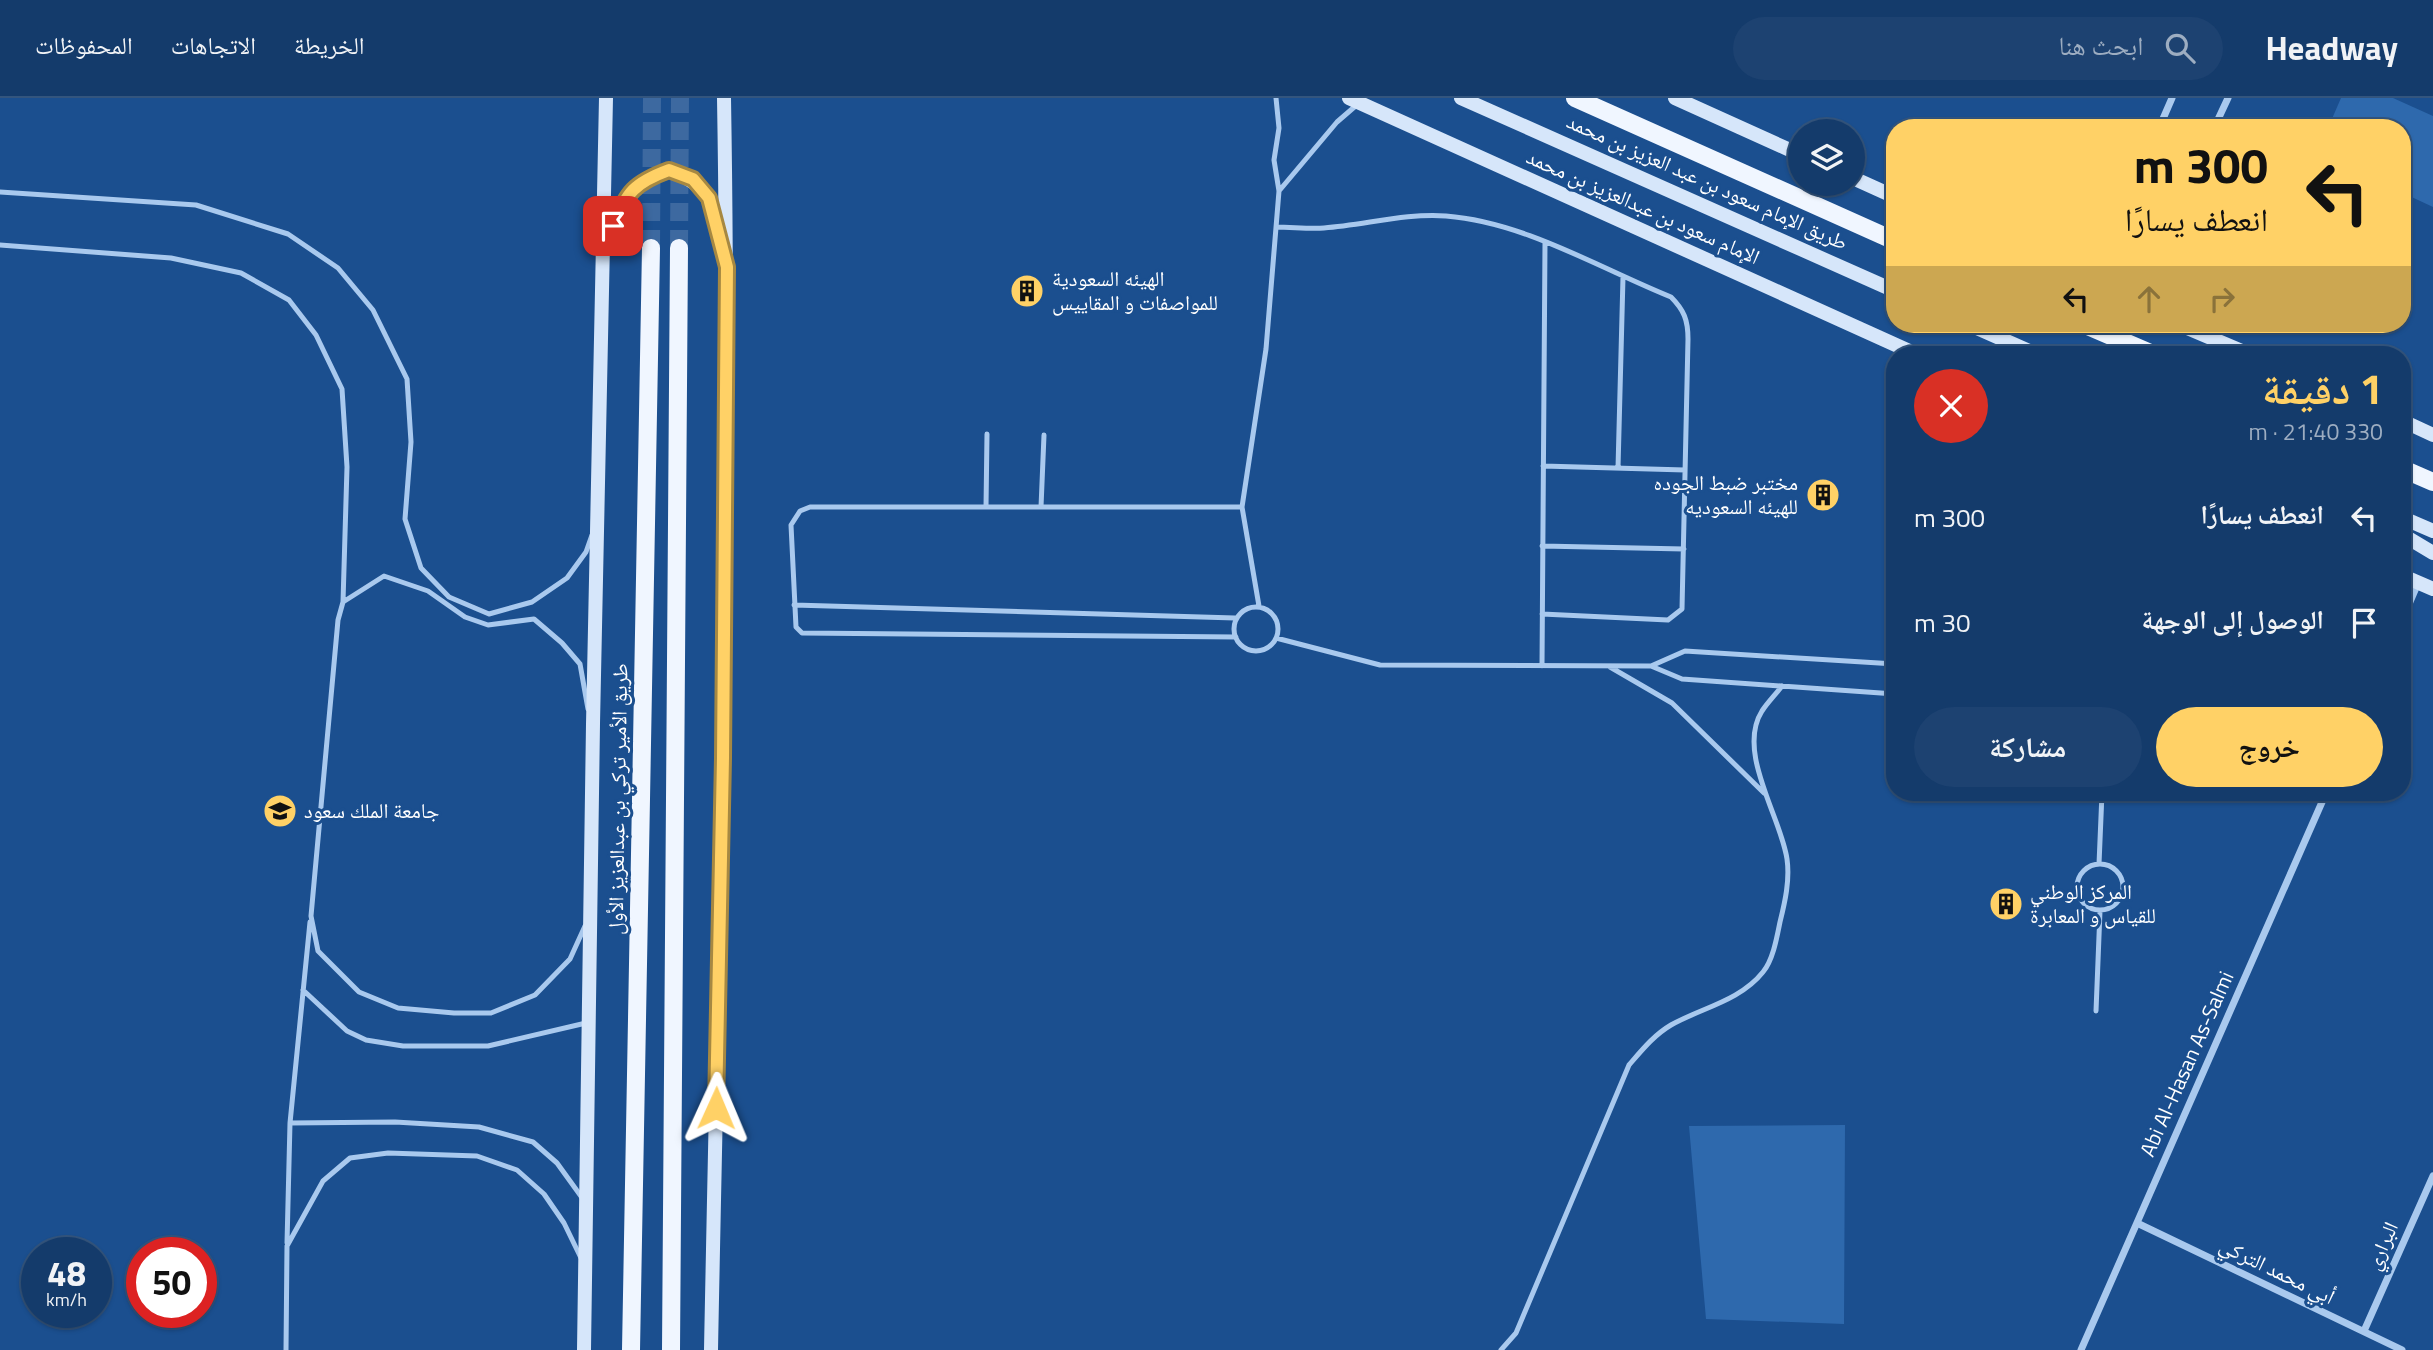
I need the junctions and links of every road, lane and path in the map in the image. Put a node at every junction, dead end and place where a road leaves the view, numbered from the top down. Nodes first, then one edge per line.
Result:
1 (606, 98) edge
2 (723, 98) edge
3 (1276, 98) edge
4 (1461, 98) edge
5 (1575, 98) edge
6 (1675, 98) edge
7 (2172, 98) edge
8 (2228, 98) edge
9 (1354, 100) edge
10 (2163, 119) edge
11 (2218, 119) edge
12 (1788, 149) edge
13 (1865, 183) edge
14 (1279, 191) junction
15 (0, 192) edge
16 (1886, 193) edge
17 (1276, 227) junction
18 (1886, 237) edge
19 (1545, 243) junction
20 (0, 245) edge
21 (604, 248) junction
22 (651, 248) tunnel mouth
23 (678, 248) tunnel mouth
24 (727, 267) junction
25 (1623, 277) junction
26 (1886, 287) edge
27 (1988, 333) edge
28 (2105, 333) edge
29 (2199, 333) edge
30 (1898, 346) edge
31 (2018, 346) edge
32 (2134, 346) edge
33 (2230, 346) edge
34 (2411, 425) edge
35 (987, 434) dead end
36 (1044, 435) dead end
37 (2433, 435) edge
38 (1543, 466) junction
39 (1618, 468) junction
40 (1685, 470) junction
41 (2411, 472) edge
42 (2433, 482) edge
43 (986, 507) junction
44 (1041, 507) junction
45 (1242, 508) junction
46 (599, 515) junction
47 (2411, 521) edge
48 (2433, 531) edge
49 (2411, 541) edge
50 (1542, 546) junction
51 (1684, 549) junction
52 (2433, 553) edge
53 (2411, 580) edge
54 (2418, 583) junction
55 (2433, 589) edge
56 (2411, 599) edge
57 (343, 602) junction
58 (794, 606) junction
59 (1259, 606) junction
60 (1542, 614) junction
61 (1236, 618) junction
62 (1236, 637) junction
63 (1276, 638) junction
64 (1886, 663) edge
65 (1542, 666) junction
66 (1607, 666) junction
67 (1651, 666) junction
68 (1782, 686) junction
69 (1886, 693) edge
70 (593, 724) junction
71 (1764, 793) junction
72 (2102, 801) edge
73 (2322, 801) edge
74 (2099, 864) junction
75 (2100, 911) junction
76 (590, 913) junction
77 (311, 916) junction
78 (303, 990) junction
79 (2096, 1011) dead end
80 (589, 1023) junction
81 (290, 1122) junction
82 (2433, 1176) edge
83 (587, 1204) junction
84 (2137, 1223) junction
85 (288, 1246) junction
86 (586, 1268) junction
87 (2364, 1331) junction
88 (286, 1350) edge
89 (584, 1350) edge
90 (631, 1350) edge
91 (671, 1350) edge
92 (711, 1350) edge
93 (1501, 1350) edge
94 (2081, 1350) edge
95 (2402, 1350) edge

1 - 21 main road
2 - 24 main road
3 - 14 lane
4 - 26 main road, طريق الإمام سعود بن عبد العزيز بن محمد
5 - 18 main road, طريق الإمام سعود بن عبد العزيز بن محمد
6 - 12 main road
7 - 10 street
8 - 11 street
9 - 14 lane
9 - 30 main road, الإمام سعود بن عبدالعزيز بن محمد
13 - 16 main road
14 - 17 lane
15 - 46 lane
17 - 19 lane
17 - 45 lane
19 - 25 lane
19 - 38 lane
20 - 57 lane
21 - 24 main road
21 - 46 main road
22 - 90 main road, طريق الأمير تركي بن عبدالعزيز الأول
23 - 91 main road
24 - 92 main road
25 - 39 lane
25 - 40 lane
27 - 31 main road
28 - 32 main road
29 - 33 main road
34 - 37 main road
35 - 43 lane
36 - 44 lane
38 - 39 lane
38 - 50 lane
39 - 40 lane
40 - 51 lane
41 - 42 main road
43 - 44 lane
43 - 58 lane
44 - 45 lane
45 - 59 lane
46 - 70 main road
47 - 48 main road
49 - 52 main road
50 - 51 lane
50 - 60 lane
51 - 60 lane
53 - 54 main road
54 - 55 main road
54 - 56 street
57 - 70 lane
57 - 77 lane
58 - 61 lane
58 - 62 lane
59 - 61 lane
59 - 63 lane
60 - 65 lane
61 - 62 lane
62 - 63 lane
63 - 65 lane
64 - 67 lane
65 - 66 lane
66 - 67 lane
66 - 71 lane
67 - 68 lane
68 - 69 lane
68 - 71 lane
70 - 76 main road
71 - 93 lane
72 - 74 lane
73 - 84 street, Abi Al-Hasan As-Salmi
74 - 75 lane
74 - 75 lane
75 - 79 lane
76 - 77 lane
76 - 80 main road
77 - 78 lane
78 - 80 lane
78 - 81 lane
80 - 83 main road
81 - 83 lane
81 - 85 lane
82 - 87 street, البراري
83 - 86 main road
84 - 87 street, أبي محمد التركي
84 - 94 street, Abi Al-Hasan As-Salmi
85 - 86 lane
85 - 88 lane
86 - 89 main road
87 - 95 street, أبي محمد التركي

